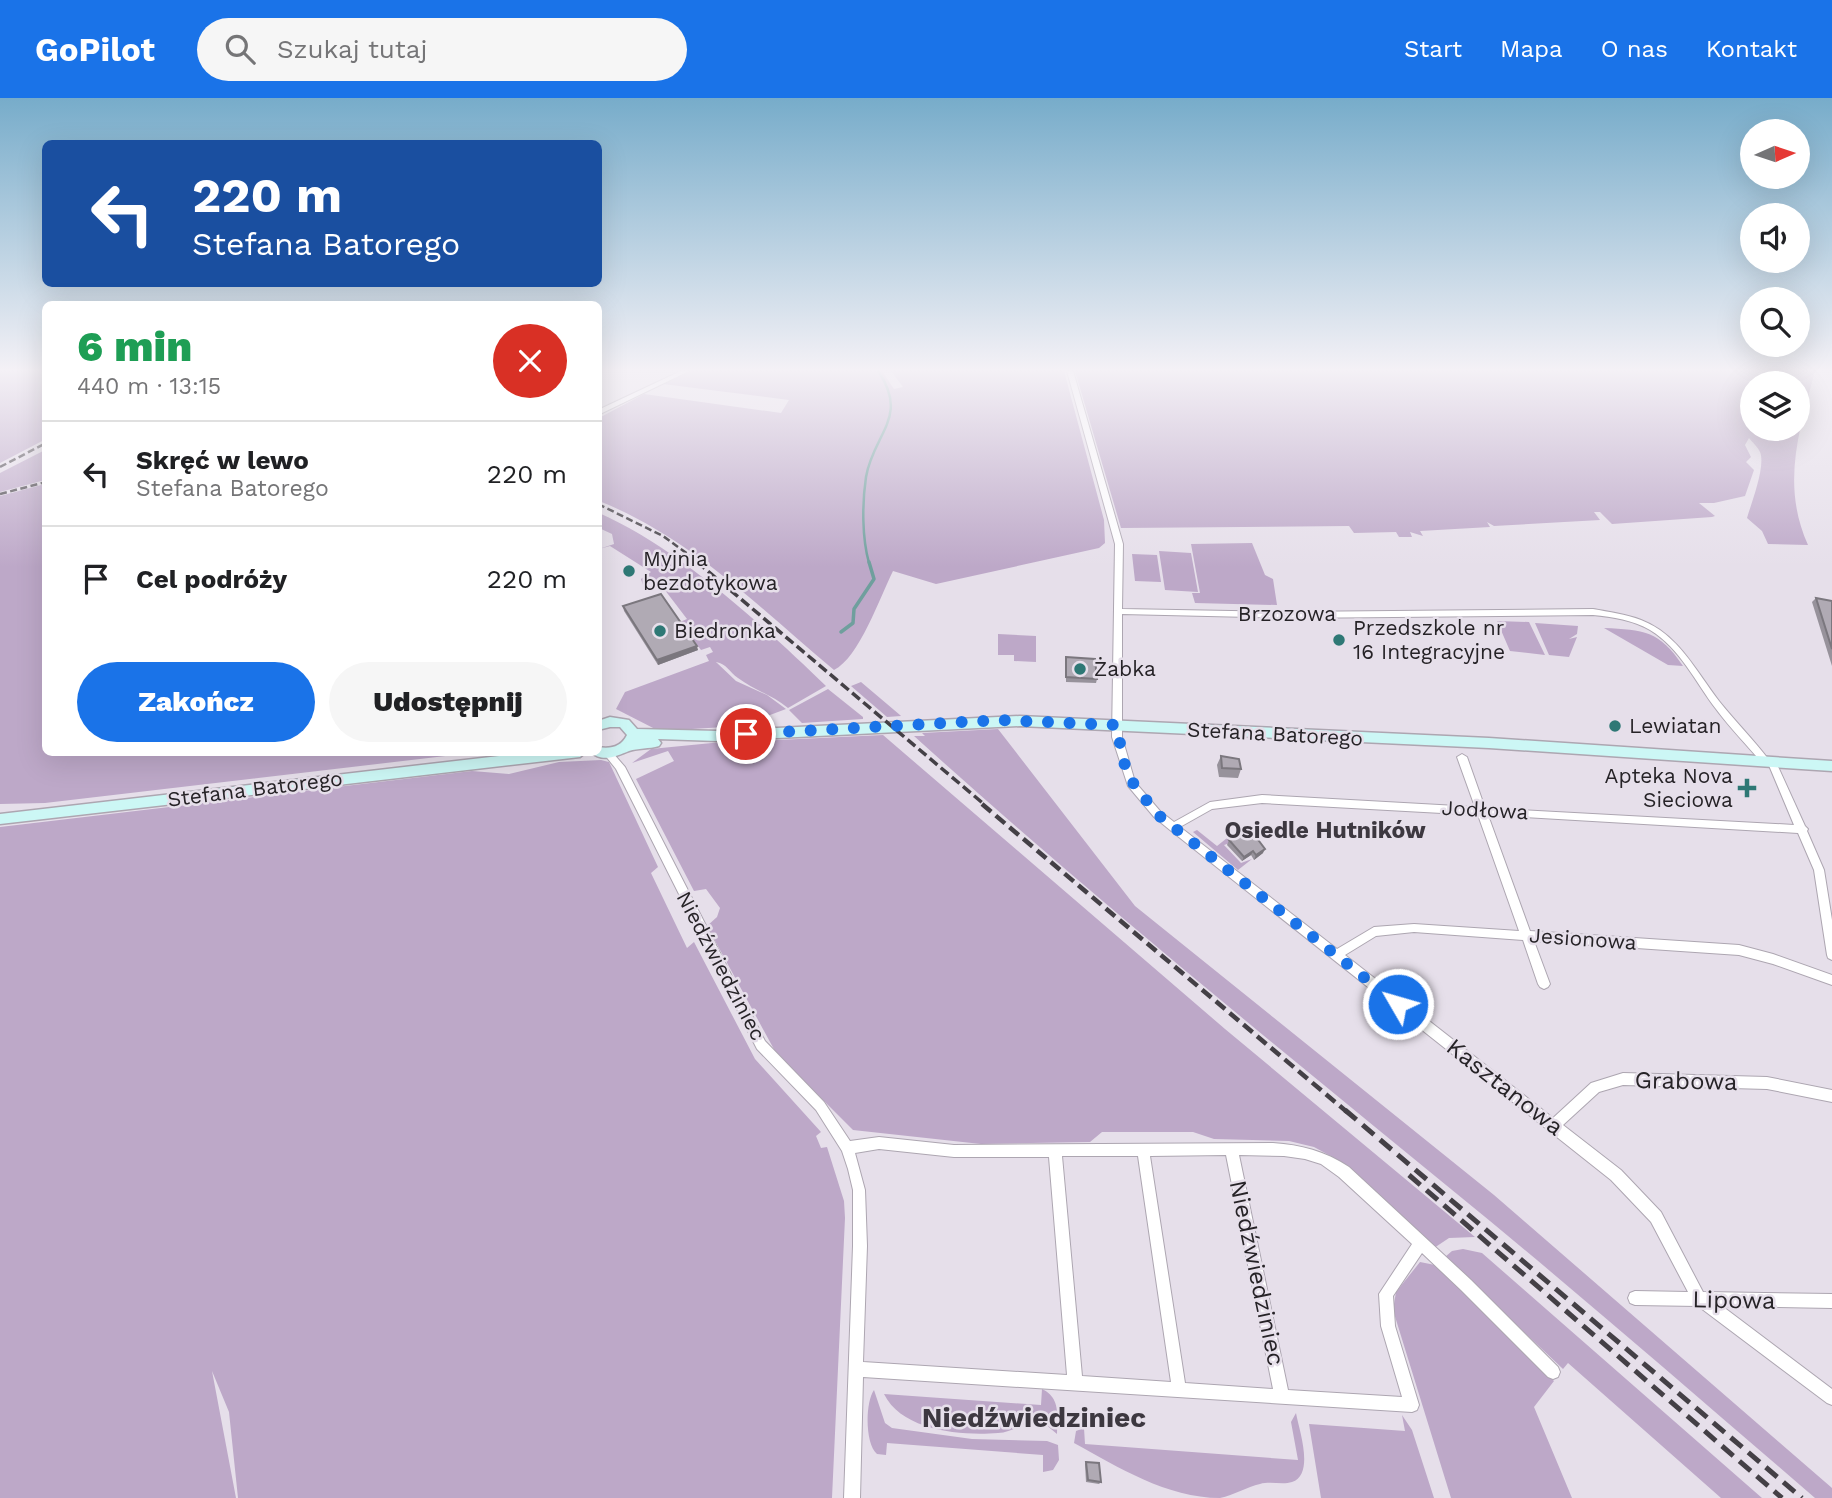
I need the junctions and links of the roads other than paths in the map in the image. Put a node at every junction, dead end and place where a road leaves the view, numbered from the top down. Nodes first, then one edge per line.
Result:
1 (1089, 436) edge
2 (1120, 611) junction
3 (604, 724) edge
4 (1116, 725) junction
5 (617, 748) edge
6 (524, 756) edge
7 (541, 756) edge
8 (1462, 757) dead end
9 (511, 759) junction
10 (1769, 762) junction
11 (1832, 766) edge
12 (1482, 810) junction
13 (0, 819) edge
14 (1173, 827) junction
15 (1803, 829) junction
16 (1526, 935) junction
17 (1336, 955) junction
18 (1832, 955) edge
19 (1832, 980) edge
20 (1544, 985) dead end
21 (1832, 1097) edge
22 (1554, 1125) junction
23 (847, 1148) junction
24 (1231, 1149) junction
25 (1055, 1150) junction
26 (1143, 1150) junction
27 (1421, 1242) junction
28 (1698, 1297) junction
29 (1635, 1298) dead end
30 (1832, 1301) edge
31 (856, 1369) junction
32 (1553, 1372) dead end
33 (1075, 1382) junction
34 (1179, 1389) junction
35 (1282, 1396) junction
36 (1832, 1398) edge
37 (852, 1498) edge

1 - 2 street
2 - 4 street
2 - 10 street, Brzozowa
3 - 5 street
4 - 5 street, Stefana Batorego
4 - 10 street, Stefana Batorego
4 - 14 street, Kasztanowa
5 - 23 street, Niedźwiedziniec
6 - 9 street, Stefana Batorego
7 - 9 street, Stefana Batorego
8 - 12 street
9 - 13 street, Stefana Batorego
10 - 11 street, Stefana Batorego
10 - 15 street, Brzozowa
12 - 14 street, Jodłowa
12 - 15 street, Jodłowa
12 - 16 street
14 - 17 street, Kasztanowa
15 - 18 street, Brzozowa
16 - 17 street, Jesionowa
16 - 19 street, Jesionowa
16 - 20 street
17 - 22 street, Kasztanowa
21 - 22 street, Grabowa
22 - 28 street, Kasztanowa
23 - 25 street, Niedźwiedziniec
23 - 31 street, Niedźwiedziniec
24 - 26 street, Niedźwiedziniec
24 - 27 street, Niedźwiedziniec
24 - 35 street, Niedźwiedziniec
25 - 26 street, Niedźwiedziniec
25 - 33 street
26 - 34 street
27 - 32 street, Niedźwiedziniec
27 - 35 street, Niedźwiedziniec
28 - 29 street, Lipowa
28 - 30 street, Lipowa
28 - 36 street, Kasztanowa
31 - 33 street, Niedźwiedziniec
31 - 37 street, Niedźwiedziniec
33 - 34 street, Niedźwiedziniec
34 - 35 street, Niedźwiedziniec

